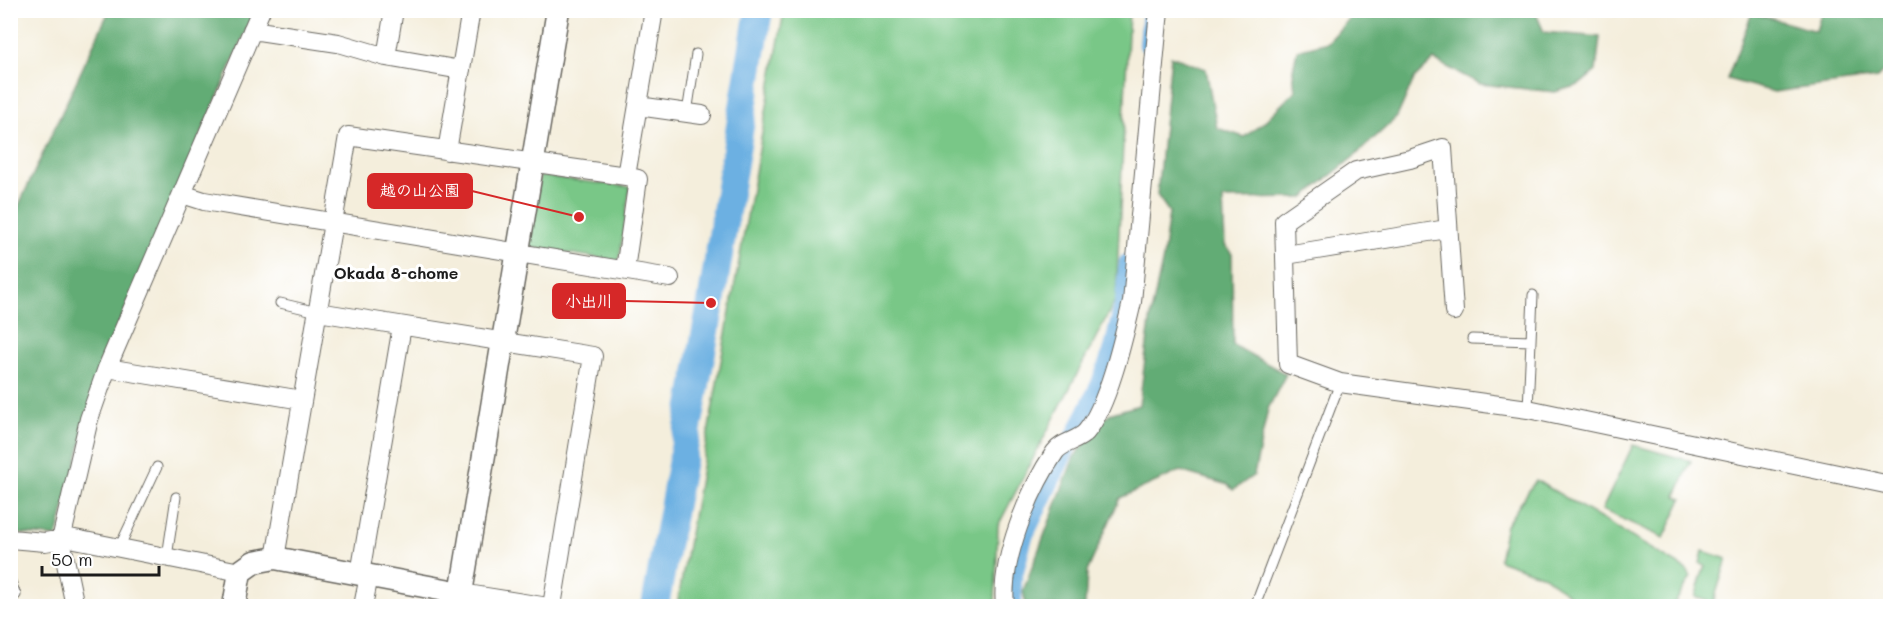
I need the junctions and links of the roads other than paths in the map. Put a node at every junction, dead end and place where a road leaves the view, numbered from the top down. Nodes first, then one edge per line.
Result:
1 (261, 10) edge
2 (394, 10) edge
3 (471, 10) edge
4 (558, 10) edge
5 (654, 10) edge
6 (1159, 10) edge
7 (252, 30) junction
8 (696, 54) dead end
9 (386, 57) junction
10 (461, 70) junction
11 (638, 106) junction
12 (694, 114) joint
13 (447, 151) junction
14 (533, 163) junction
15 (626, 176) junction
16 (182, 194) junction
17 (333, 222) junction
18 (1447, 229) junction
19 (518, 252) junction
20 (1286, 255) junction
21 (625, 270) junction
22 (670, 278) dead end
23 (1533, 295) dead end
24 (280, 303) dead end
25 (1454, 311) dead end
26 (318, 312) junction
27 (402, 326) junction
28 (1473, 339) dead end
29 (1531, 341) junction
30 (502, 343) junction
31 (107, 368) junction
32 (1340, 383) junction
33 (302, 400) junction
34 (1528, 409) junction
35 (156, 467) dead end
36 (1890, 485) edge
37 (176, 497) dead end
38 (10, 539) edge
39 (61, 540) junction
40 (119, 548) junction
41 (167, 557) junction
42 (275, 558) junction
43 (240, 572) junction
44 (364, 575) junction
45 (10, 579) edge
46 (461, 593) junction
47 (16, 596) dead end
48 (75, 606) edge
49 (234, 606) edge
50 (363, 606) edge
51 (542, 606) edge
52 (552, 606) edge
53 (1005, 606) edge
54 (1255, 606) edge

1 - 7 street
2 - 9 street
3 - 10 street
4 - 14 street
5 - 11 street
6 - 53 street
7 - 9 street
7 - 16 street
8 - 12 lane
9 - 10 street
10 - 13 street
11 - 12 street
11 - 15 street
13 - 14 street
13 - 17 street
14 - 15 street
14 - 19 street
15 - 21 street
16 - 17 street
16 - 31 street
17 - 19 street
17 - 26 street
18 - 20 street
18 - 20 street
18 - 25 street
19 - 21 street
19 - 30 street
20 - 32 street
21 - 22 street
23 - 29 lane
24 - 26 lane
26 - 27 street
26 - 33 street
27 - 30 street
27 - 44 street
28 - 29 lane
29 - 34 lane
30 - 46 street
30 - 52 street
31 - 33 street
31 - 39 street
32 - 34 street
32 - 54 lane
33 - 42 street
34 - 36 street
35 - 40 lane
37 - 41 lane
38 - 39 street
39 - 40 street
39 - 48 street
40 - 41 street
41 - 43 street
42 - 43 street
42 - 44 street
43 - 49 street
44 - 46 street
44 - 50 street
45 - 47 lane
46 - 51 street

